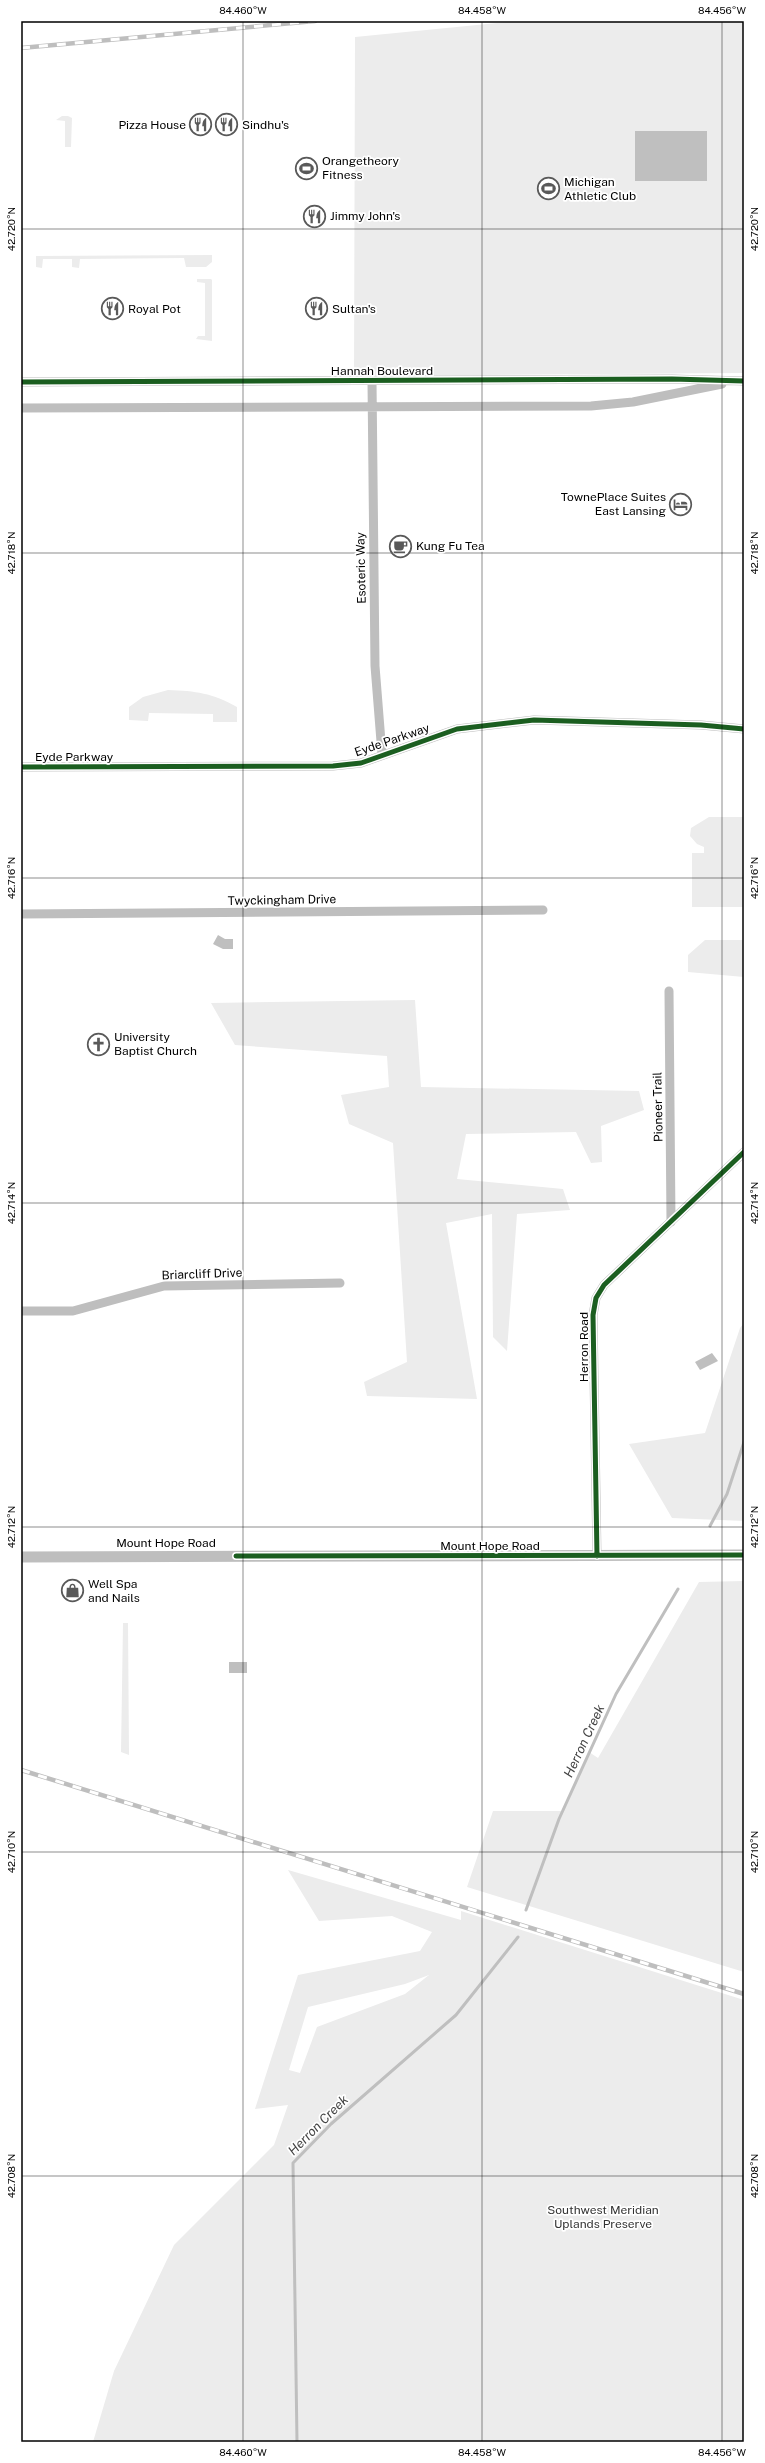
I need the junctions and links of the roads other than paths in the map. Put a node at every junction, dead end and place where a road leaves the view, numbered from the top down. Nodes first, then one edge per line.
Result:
1 (372, 381) junction
2 (740, 381) edge
3 (21, 382) edge
4 (372, 406) junction
5 (21, 408) edge
6 (744, 729) edge
7 (382, 754) junction
8 (21, 767) edge
9 (543, 910) dead end
10 (21, 914) edge
11 (669, 991) dead end
12 (744, 1152) edge
13 (671, 1222) junction
14 (340, 1283) dead end
15 (21, 1312) edge
16 (744, 1555) edge
17 (597, 1556) junction
18 (21, 1557) edge

1 - 2 street, Hannah Boulevard
1 - 3 street, Hannah Boulevard
1 - 4 street, Esoteric Way
2 - 4 street, Hannah Boulevard
4 - 5 street, Hannah Boulevard
4 - 7 street, Esoteric Way
6 - 7 street, Eyde Parkway
7 - 8 street, Eyde Parkway
9 - 10 street, Twyckingham Drive
11 - 13 street, Pioneer Trail
12 - 13 street, Herron Road
13 - 17 street, Herron Road
14 - 15 street, Briarcliff Drive
16 - 17 street, Mount Hope Road
17 - 18 street, Mount Hope Road

